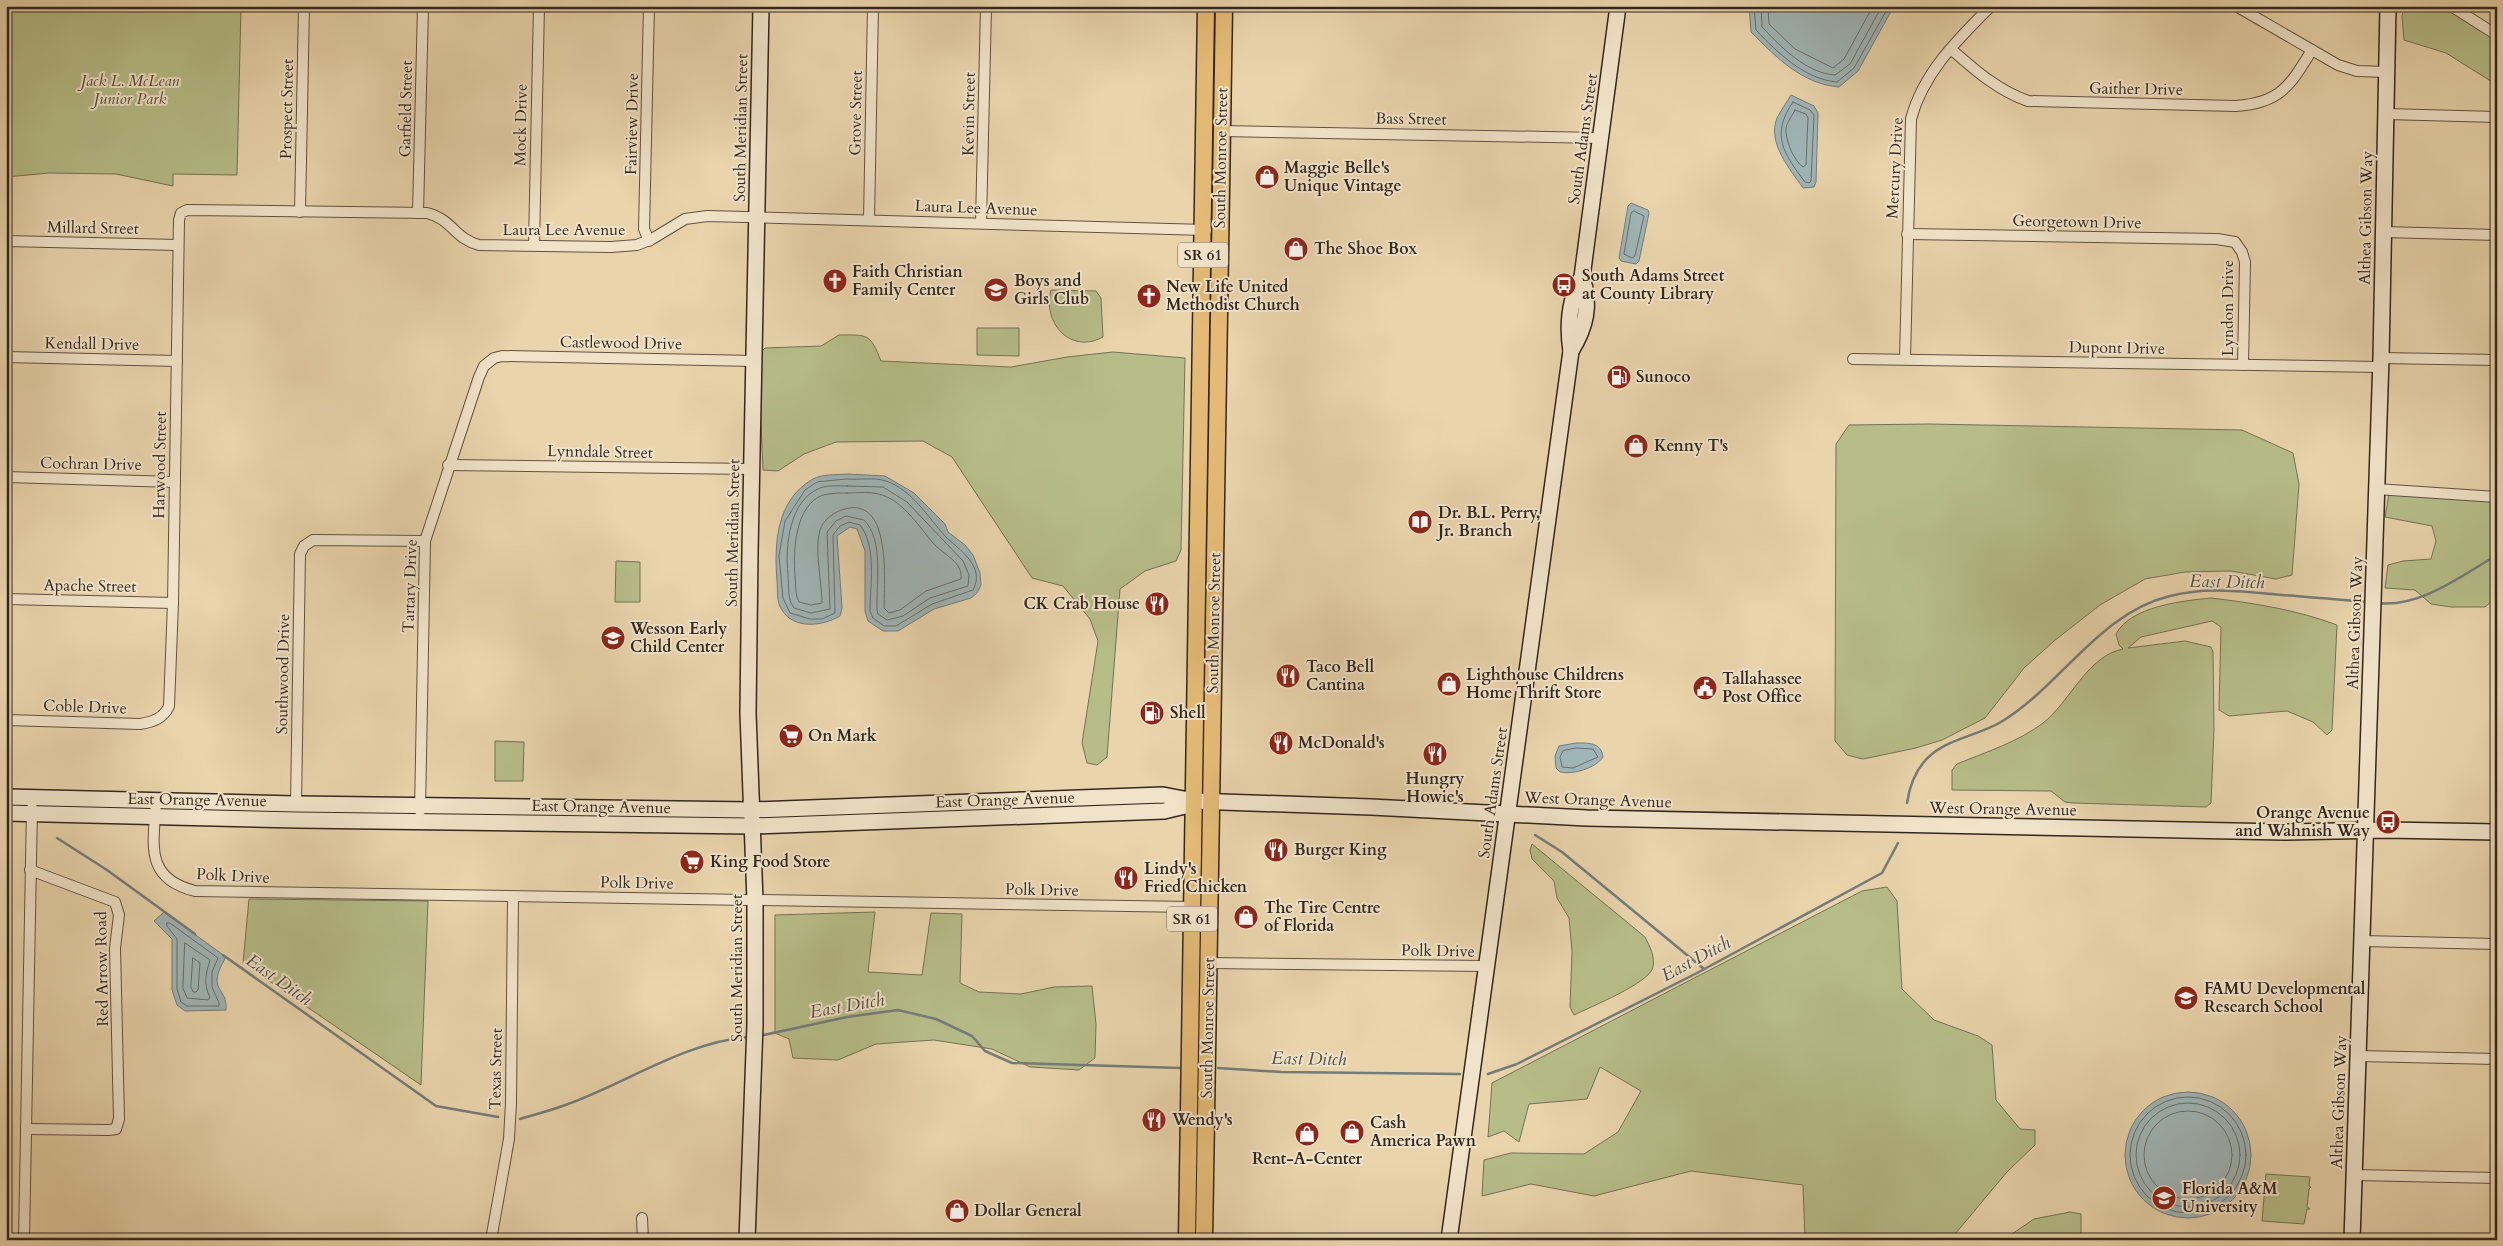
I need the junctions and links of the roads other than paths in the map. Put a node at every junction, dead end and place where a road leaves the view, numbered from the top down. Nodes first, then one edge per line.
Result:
1 (304, 6) edge
2 (423, 6) edge
3 (539, 6) edge
4 (650, 6) edge
5 (761, 6) edge
6 (874, 6) edge
7 (986, 6) edge
8 (1206, 6) edge
9 (1224, 6) edge
10 (1618, 6) edge
11 (1992, 6) edge
12 (2236, 6) edge
13 (2388, 6) edge
14 (2451, 6) edge
15 (2497, 35) edge
16 (1951, 50) junction
17 (2312, 50) junction
18 (1206, 53) junction
19 (1223, 53) junction
20 (2386, 72) junction
21 (2386, 114) junction
22 (2497, 117) edge
23 (1221, 131) junction
24 (1600, 138) junction
25 (300, 212) junction
26 (181, 213) joint
27 (418, 213) junction
28 (756, 216) junction
29 (870, 220) junction
30 (981, 223) junction
31 (1203, 230) junction
32 (1220, 231) junction
33 (2384, 232) junction
34 (1907, 234) junction
35 (2497, 235) edge
36 (6, 241) edge
37 (648, 241) junction
38 (178, 245) junction
39 (534, 245) junction
40 (2242, 252) joint
41 (6, 357) edge
42 (1853, 359) dead end
43 (1905, 359) junction
44 (2497, 360) edge
45 (177, 361) junction
46 (755, 361) junction
47 (2380, 362) junction
48 (488, 363) joint
49 (2243, 365) junction
50 (448, 465) junction
51 (751, 469) junction
52 (6, 477) edge
53 (175, 482) junction
54 (2376, 489) junction
55 (2497, 497) edge
56 (425, 541) junction
57 (6, 599) edge
58 (173, 603) junction
59 (162, 716) joint
60 (6, 720) edge
61 (6, 797) edge
62 (32, 798) junction
63 (156, 800) junction
64 (1194, 801) junction
65 (1212, 801) junction
66 (296, 804) junction
67 (420, 806) junction
68 (752, 810) junction
69 (6, 812) edge
70 (32, 813) junction
71 (1508, 815) junction
72 (155, 816) junction
73 (420, 822) junction
74 (752, 826) junction
75 (2366, 831) junction
76 (2497, 832) edge
77 (30, 870) junction
78 (514, 897) junction
79 (755, 901) junction
80 (1192, 907) junction
81 (2361, 941) junction
82 (2497, 944) edge
83 (1209, 963) junction
84 (1191, 966) junction
85 (1487, 966) junction
86 (1209, 980) junction
87 (2358, 1056) junction
88 (2497, 1059) edge
89 (26, 1129) junction
90 (1188, 1160) junction
91 (1205, 1161) junction
92 (2355, 1175) junction
93 (2497, 1178) edge
94 (642, 1218) dead end
95 (24, 1240) edge
96 (491, 1240) edge
97 (643, 1240) edge
98 (747, 1240) edge
99 (1187, 1240) edge
100 (1204, 1240) edge
101 (1450, 1240) edge
102 (2352, 1240) edge

1 - 25 street, Prospect Street
2 - 27 street, Garfield Street
3 - 39 street, Mock Drive
4 - 37 street, Fairview Drive
5 - 28 street, South Meridian Street
6 - 29 street, Grove Street
7 - 30 street, Kevin Street
8 - 18 main road, South Monroe Street / SR 61
9 - 19 main road, South Monroe Street / SR 61
10 - 24 street, South Adams Street
11 - 16 street, Mercury Drive
12 - 17 street
13 - 20 street, Althea Gibson Way
14 - 15 street
16 - 17 street, Gaither Drive
16 - 34 street, Mercury Drive
17 - 20 street
18 - 19 main road
18 - 31 main road, South Monroe Street / SR 61
19 - 23 main road, South Monroe Street / SR 61
20 - 21 street, Althea Gibson Way
21 - 22 street
21 - 33 street, Althea Gibson Way
23 - 24 street, Bass Street
23 - 32 main road, South Monroe Street / SR 61
24 - 71 street, South Adams Street
25 - 26 street, Laura Lee Avenue
25 - 27 street, Laura Lee Avenue
26 - 38 street, Harwood Street
27 - 39 street, Laura Lee Avenue
28 - 29 street, Laura Lee Avenue
28 - 37 street, Laura Lee Avenue
28 - 46 street, South Meridian Street
29 - 30 street, Laura Lee Avenue
30 - 31 street, Laura Lee Avenue
31 - 32 street, Laura Lee Avenue
31 - 64 main road, South Monroe Street / SR 61
32 - 65 main road, South Monroe Street / SR 61
33 - 35 street
33 - 47 street, Althea Gibson Way
34 - 40 street, Georgetown Drive
34 - 43 street, Mercury Drive
36 - 38 street, Millard Street
37 - 39 street, Laura Lee Avenue
38 - 45 street, Harwood Street
40 - 49 street, Lyndon Drive
41 - 45 street, Kendall Drive
42 - 43 street, Dupont Drive
43 - 49 street, Dupont Drive
44 - 47 street, Dupont Drive
45 - 53 street, Harwood Street
46 - 48 street, Castlewood Drive
46 - 51 street, South Meridian Street
47 - 49 street, Dupont Drive
47 - 54 street, Althea Gibson Way
48 - 50 street, Tartary Drive
50 - 51 street, Lynndale Street
50 - 56 street, Tartary Drive
51 - 68 street, South Meridian Street
52 - 53 street, Cochran Drive
53 - 58 street, Harwood Street
54 - 55 street
54 - 75 street, Althea Gibson Way
56 - 66 street, Southwood Drive
56 - 67 street, Tartary Drive
57 - 58 street, Apache Street
58 - 59 street, Harwood Street
59 - 60 street, Coble Drive
61 - 62 street, East Orange Avenue
62 - 63 street, East Orange Avenue
62 - 70 street
63 - 66 street, East Orange Avenue
63 - 72 street, Polk Drive
64 - 65 street, East Orange Avenue
64 - 68 street, East Orange Avenue
64 - 74 street, East Orange Avenue
64 - 80 main road, South Monroe Street / SR 61
65 - 71 street, East Orange Avenue
65 - 83 main road, South Monroe Street / SR 61
66 - 67 street, East Orange Avenue
67 - 68 street, East Orange Avenue
67 - 73 street, Tartary Drive
68 - 74 street, South Meridian Street
69 - 70 street, East Orange Avenue
70 - 72 street, East Orange Avenue
70 - 77 street
71 - 75 street, West Orange Avenue
71 - 85 street, South Adams Street
72 - 73 street, East Orange Avenue
72 - 78 street, Polk Drive
73 - 74 street, East Orange Avenue
74 - 79 street, South Meridian Street
75 - 76 street, West Orange Avenue
75 - 81 street, Althea Gibson Way
77 - 89 street
77 - 89 street, Red Arrow Road
78 - 79 street, Polk Drive
78 - 96 street, Texas Street
79 - 80 street, Polk Drive
79 - 98 street, South Meridian Street
80 - 84 main road, South Monroe Street / SR 61
81 - 82 street
81 - 87 street, Althea Gibson Way
83 - 85 street, Polk Drive
83 - 86 main road, South Monroe Street / SR 61
84 - 86 main road
84 - 90 main road, South Monroe Street / SR 61
85 - 101 street, South Adams Street
86 - 91 main road, South Monroe Street / SR 61
87 - 88 street
87 - 92 street, Althea Gibson Way
89 - 95 street
90 - 91 main road
90 - 99 main road, South Monroe Street / SR 61
91 - 100 main road, South Monroe Street / SR 61
92 - 93 street
92 - 102 street, Althea Gibson Way
94 - 97 street

